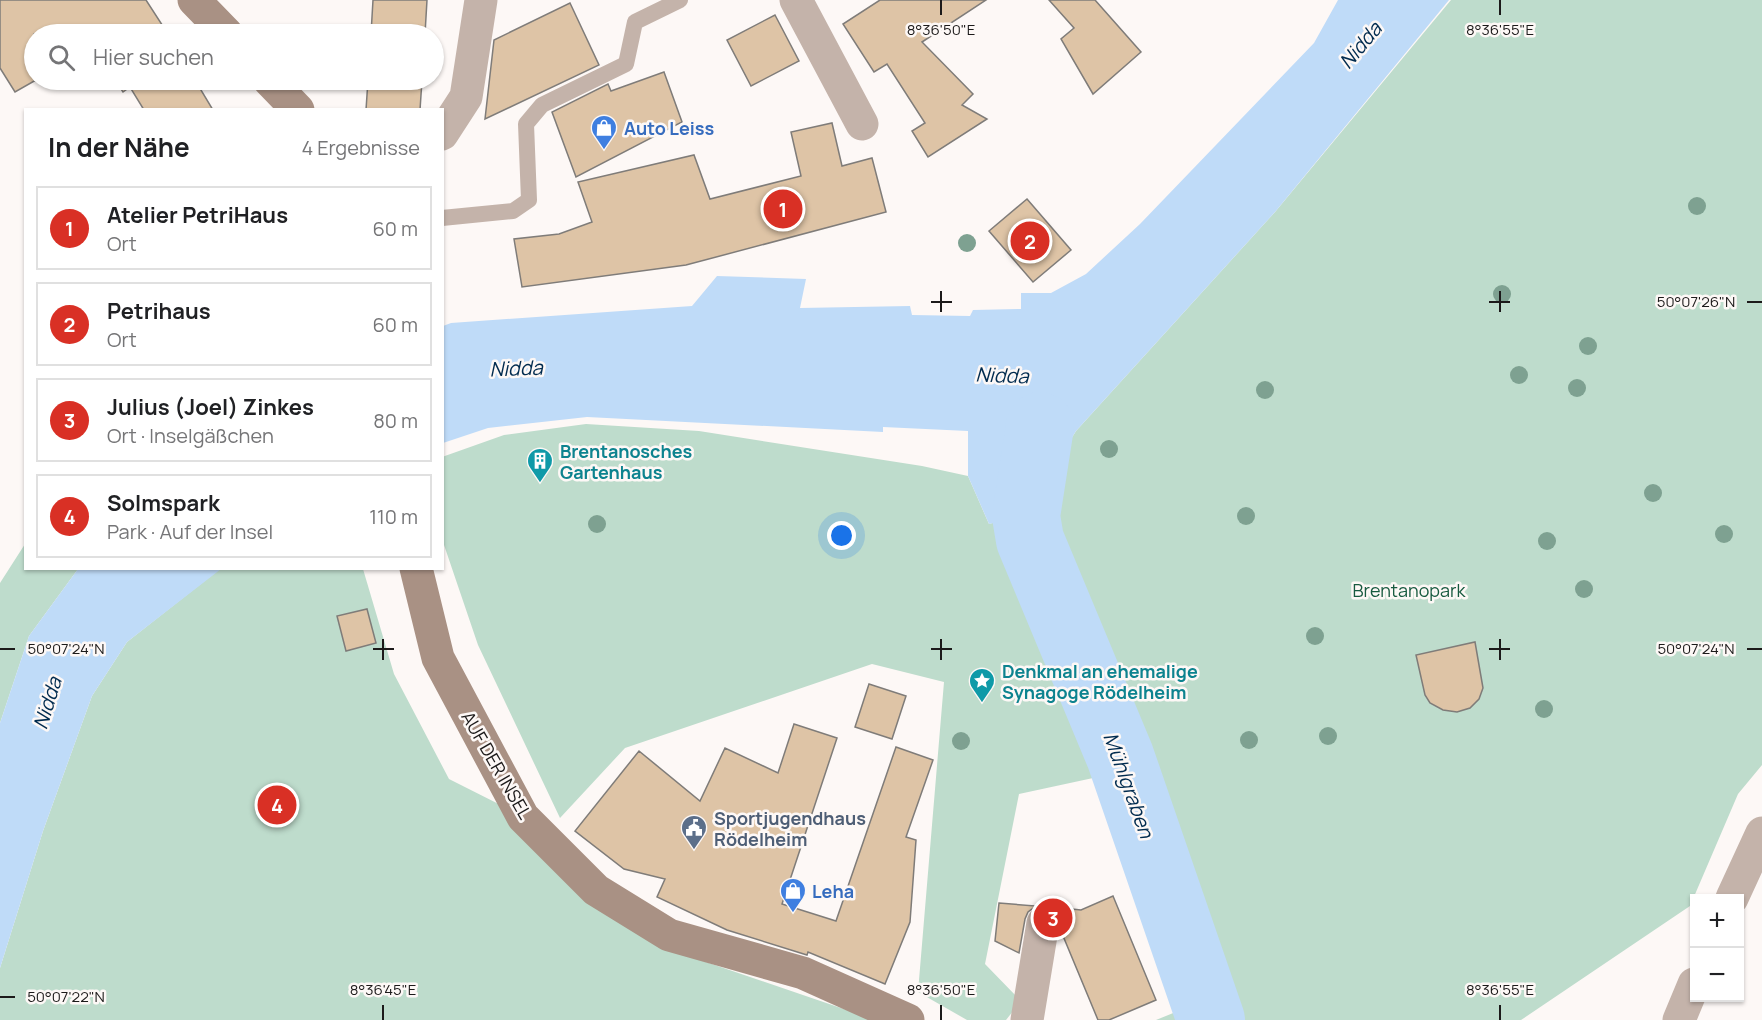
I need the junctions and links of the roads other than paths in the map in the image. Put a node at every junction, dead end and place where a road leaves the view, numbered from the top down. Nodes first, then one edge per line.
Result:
1 (194, 0) edge
2 (680, 0) edge
3 (801, 2) edge
4 (487, 3) edge
5 (217, 24) edge
6 (279, 90) edge
7 (296, 108) edge
8 (862, 124) dead end
9 (444, 131) edge
10 (444, 218) edge
11 (416, 570) edge
12 (1762, 832) edge
13 (1734, 894) edge
14 (1043, 923) dead end
15 (1690, 995) edge
16 (908, 1020) edge
17 (1027, 1020) edge
18 (1679, 1020) edge

1 - 5 main road
2 - 10 lane
3 - 8 street
4 - 9 street
6 - 7 main road
11 - 16 main road, AUF DER INSEL
12 - 13 street
14 - 17 street
15 - 18 street

